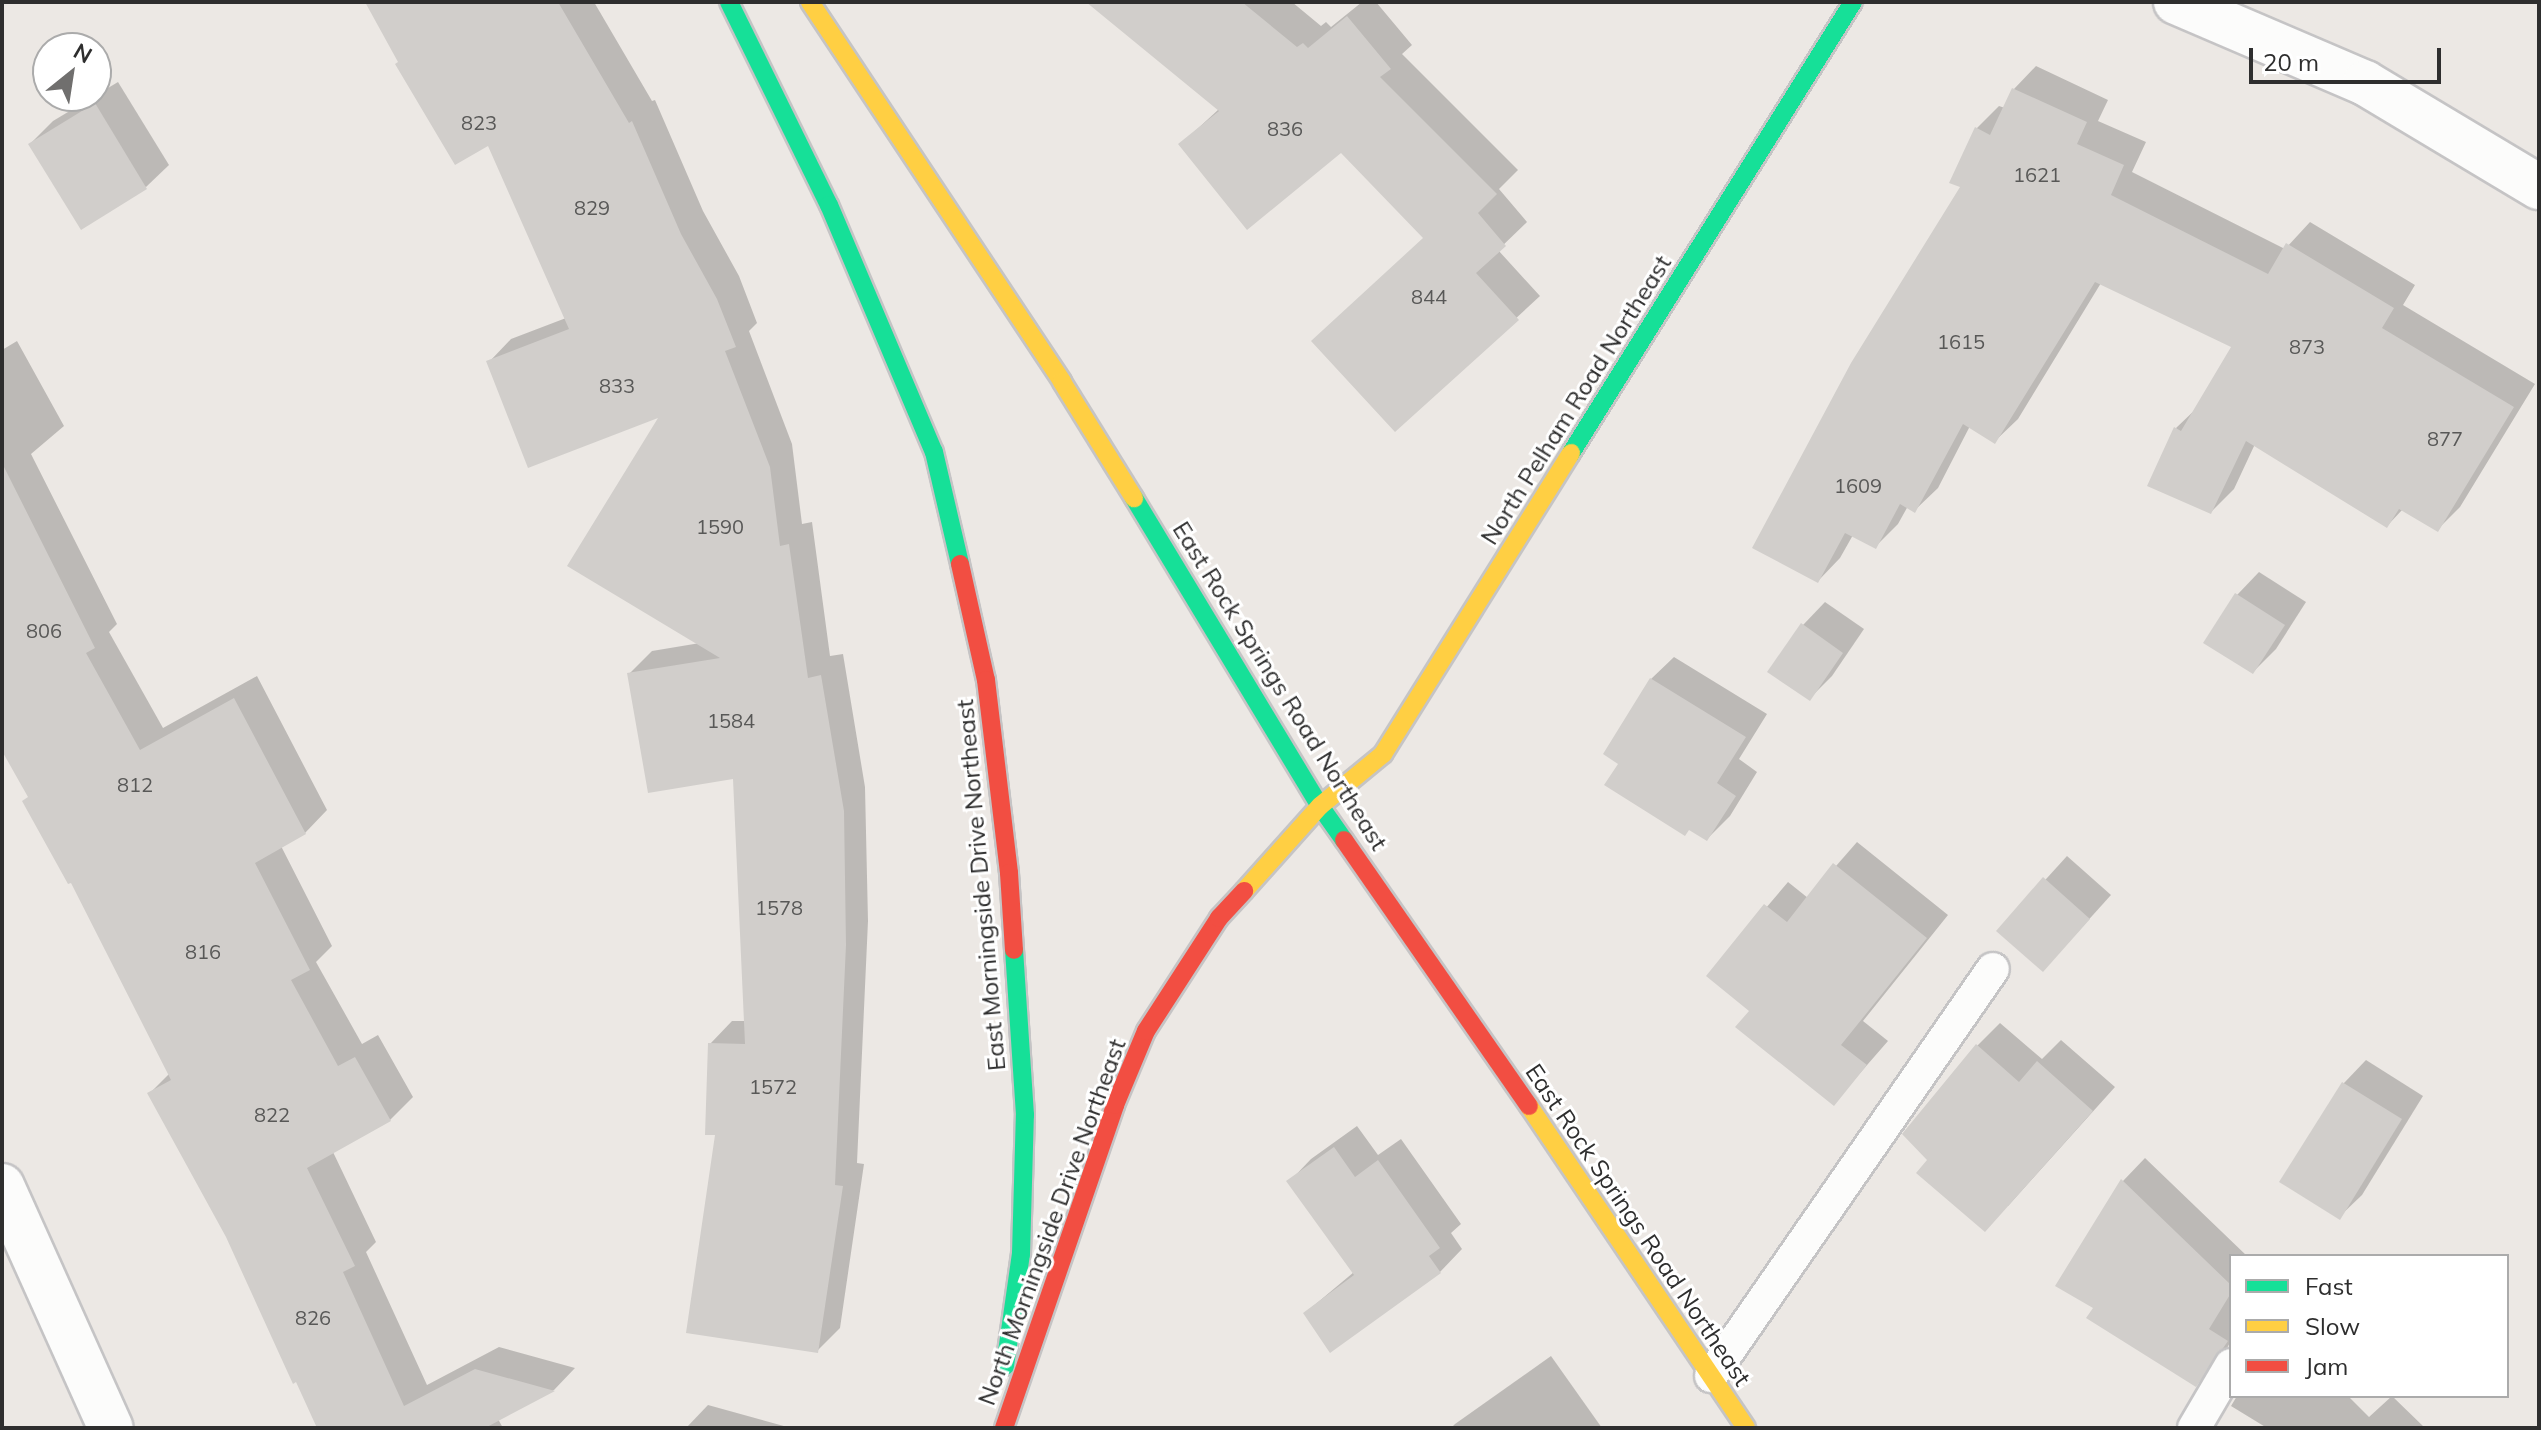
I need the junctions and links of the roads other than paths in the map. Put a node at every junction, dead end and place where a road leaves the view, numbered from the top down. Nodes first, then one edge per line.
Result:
1 (729, 2) edge
2 (810, 2) edge
3 (1853, 2) edge
4 (2176, 2) edge
5 (2539, 187) edge
6 (1320, 806) junction
7 (1993, 969) dead end
8 (2, 1186) edge
9 (2229, 1368) edge
10 (1711, 1376) junction
11 (111, 1428) edge
12 (996, 1428) edge
13 (1004, 1428) edge
14 (1746, 1428) edge
15 (2194, 1428) edge

1 - 12 street, East Morningside Drive Northeast
2 - 6 street, East Rock Springs Road Northeast
3 - 6 street, North Pelham Road Northeast
4 - 5 street
6 - 10 street, East Rock Springs Road Northeast
6 - 13 street, North Morningside Drive Northeast
7 - 10 lane
8 - 11 street
9 - 15 lane
10 - 14 street, East Rock Springs Road Northeast

